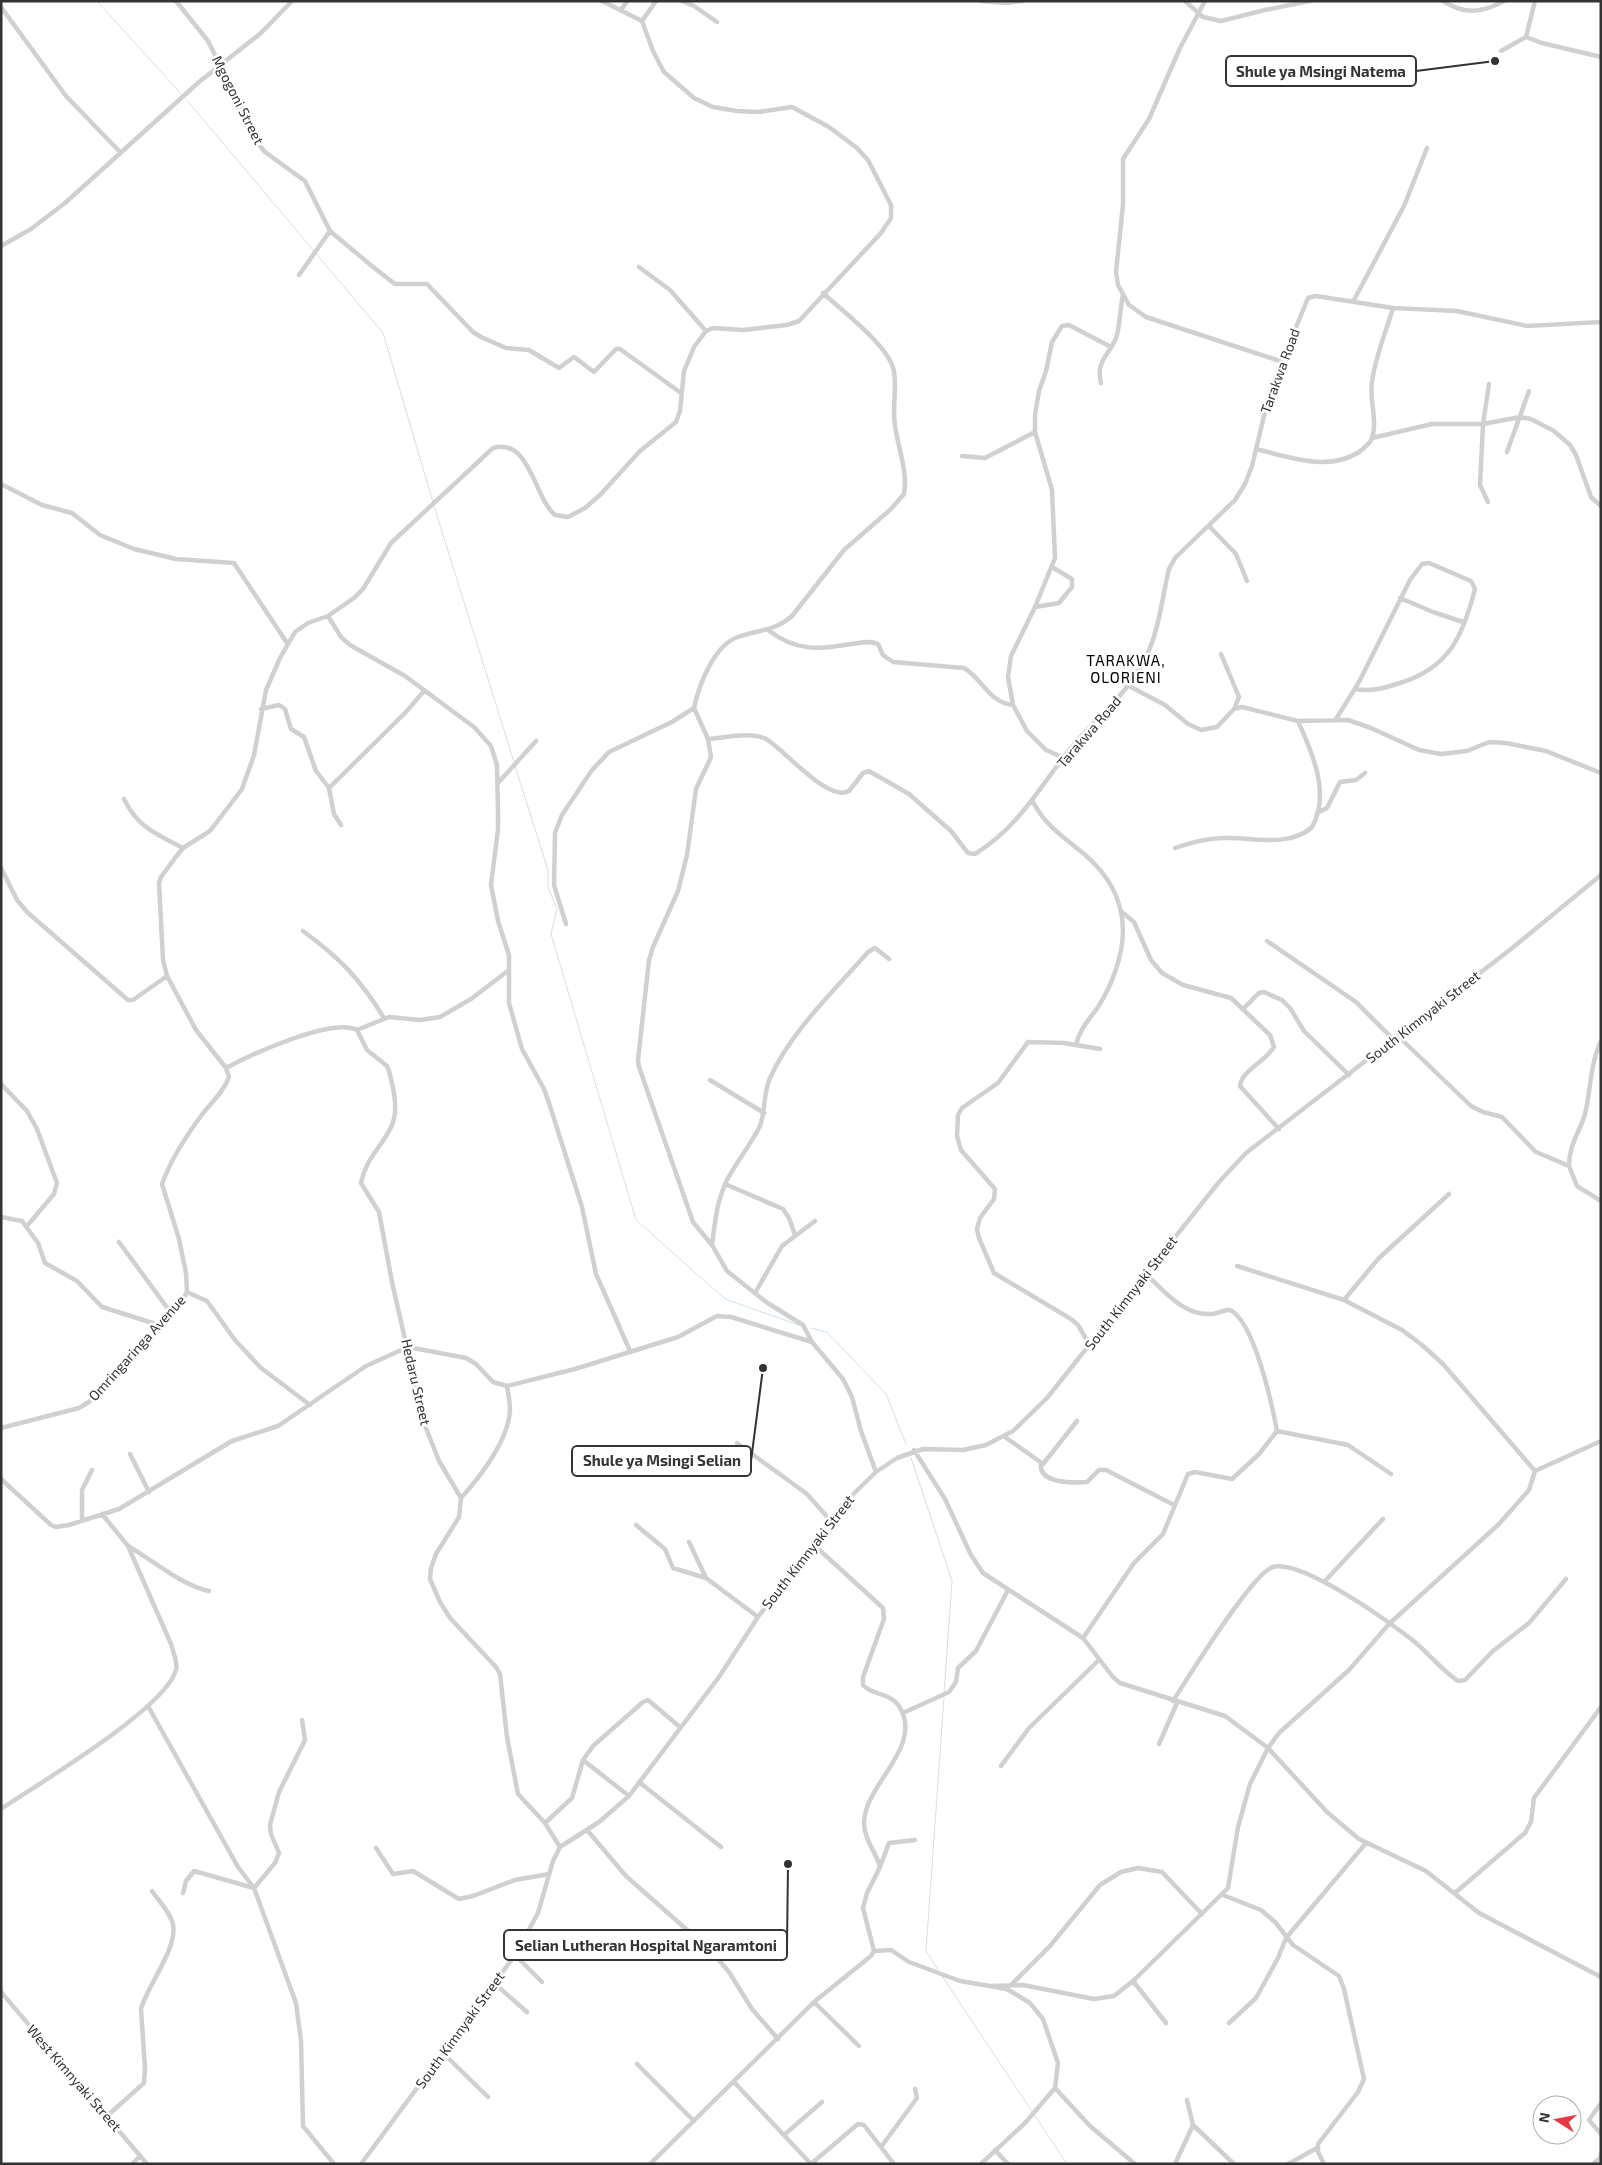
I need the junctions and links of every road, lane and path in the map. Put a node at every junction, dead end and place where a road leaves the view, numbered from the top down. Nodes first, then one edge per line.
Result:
1 (176, 1) edge
2 (292, 1) edge
3 (602, 1) edge
4 (627, 1) edge
5 (656, 1) edge
6 (682, 1) edge
7 (981, 1) edge
8 (1023, 1) edge
9 (1185, 1) edge
10 (1205, 1) edge
11 (1310, 1) edge
12 (1504, 1) edge
13 (1535, 1) edge
14 (1445, 2) edge
15 (1, 7) edge
16 (621, 10) junction
17 (1198, 12) junction
18 (642, 21) junction
19 (718, 22) dead end
20 (1526, 37) junction
21 (1501, 50) dead end
22 (1601, 57) edge
23 (221, 66) junction
24 (1427, 148) dead end
25 (120, 152) junction
26 (330, 231) junction
27 (1, 246) edge
28 (639, 267) dead end
29 (299, 275) dead end
30 (823, 293) junction
31 (1123, 295) junction
32 (1354, 300) junction
33 (1393, 308) junction
34 (1601, 322) edge
35 (706, 330) junction
36 (1111, 347) junction
37 (1280, 362) junction
38 (1101, 383) dead end
39 (1489, 384) dead end
40 (1528, 391) dead end
41 (680, 393) junction
42 (1520, 417) junction
43 (1483, 424) junction
44 (1035, 432) junction
45 (1372, 438) junction
46 (1256, 449) junction
47 (1506, 452) dead end
48 (962, 456) dead end
49 (1, 484) edge
50 (1488, 502) dead end
51 (1601, 506) edge
52 (1210, 526) junction
53 (1052, 567) junction
54 (1247, 581) dead end
55 (1400, 598) junction
56 (1035, 607) junction
57 (328, 616) junction
58 (1464, 622) junction
59 (768, 630) junction
60 (287, 643) junction
61 (1222, 654) dead end
62 (1129, 686) junction
63 (1355, 689) junction
64 (424, 691) junction
65 (1013, 705) junction
66 (262, 708) junction
67 (694, 708) junction
68 (1234, 709) junction
69 (1336, 719) junction
70 (1298, 721) junction
71 (708, 740) junction
72 (536, 741) dead end
73 (1064, 758) junction
74 (1365, 773) dead end
75 (1601, 773) edge
76 (498, 783) junction
77 (329, 788) junction
78 (124, 799) dead end
79 (1033, 802) junction
80 (1318, 813) junction
81 (340, 825) dead end
82 (183, 848) junction
83 (1175, 848) dead end
84 (1, 868) edge
85 (1601, 875) edge
86 (1123, 913) junction
87 (566, 924) dead end
88 (303, 931) dead end
89 (1268, 940) dead end
90 (889, 959) dead end
91 (509, 970) junction
92 (167, 976) junction
93 (1244, 1008) junction
94 (384, 1018) junction
95 (357, 1030) junction
96 (1398, 1036) junction
97 (1393, 1039) junction
98 (1601, 1041) edge
99 (1076, 1045) junction
100 (1100, 1049) dead end
101 (226, 1068) junction
102 (1348, 1075) junction
103 (710, 1080) dead end
104 (2, 1085) edge
105 (764, 1113) junction
106 (1279, 1129) junction
107 (1569, 1166) junction
108 (725, 1184) junction
109 (1449, 1194) dead end
110 (1601, 1202) edge
111 (1, 1217) edge
112 (815, 1221) dead end
113 (27, 1226) junction
114 (795, 1235) junction
115 (119, 1242) dead end
116 (712, 1244) junction
117 (1237, 1266) dead end
118 (1146, 1274) junction
119 (187, 1292) junction
120 (755, 1293) junction
121 (1344, 1300) junction
122 (170, 1313) junction
123 (159, 1325) junction
124 (812, 1342) junction
125 (1089, 1344) junction
126 (408, 1347) junction
127 (630, 1351) junction
128 (506, 1386) junction
129 (310, 1405) junction
130 (1077, 1421) dead end
131 (1, 1428) edge
132 (1277, 1431) junction
133 (1005, 1437) junction
134 (1601, 1440) edge
135 (737, 1443) dead end
136 (914, 1450) junction
137 (130, 1454) dead end
138 (1041, 1463) junction
139 (92, 1470) dead end
140 (1535, 1471) junction
141 (876, 1472) junction
142 (1391, 1474) dead end
143 (1, 1479) edge
144 (149, 1492) junction
145 (460, 1498) junction
146 (1174, 1505) junction
147 (102, 1514) junction
148 (1383, 1519) dead end
149 (82, 1520) junction
150 (830, 1520) junction
151 (636, 1525) dead end
152 (689, 1542) dead end
153 (814, 1545) junction
154 (128, 1546) junction
155 (706, 1578) junction
156 (1566, 1579) dead end
157 (1324, 1582) junction
158 (1008, 1590) junction
159 (209, 1591) dead end
160 (758, 1617) junction
161 (1388, 1624) junction
162 (1083, 1638) junction
163 (1099, 1660) junction
164 (1175, 1702) junction
165 (148, 1706) junction
166 (1601, 1707) edge
167 (903, 1713) junction
168 (302, 1720) dead end
169 (680, 1727) junction
170 (1159, 1744) dead end
171 (1268, 1748) junction
172 (583, 1760) junction
173 (1001, 1766) dead end
174 (639, 1782) junction
175 (629, 1796) junction
176 (1, 1809) edge
177 (546, 1823) junction
178 (587, 1830) junction
179 (915, 1840) dead end
180 (1366, 1843) junction
181 (560, 1847) junction
182 (721, 1847) dead end
183 (376, 1848) dead end
184 (880, 1867) junction
185 (549, 1874) junction
186 (254, 1888) junction
187 (152, 1891) dead end
188 (183, 1893) dead end
189 (1455, 1893) junction
190 (1223, 1895) junction
191 (1202, 1914) junction
192 (1286, 1938) junction
193 (874, 1951) junction
194 (515, 1955) junction
195 (1601, 1977) edge
196 (1132, 1981) junction
197 (542, 1982) dead end
198 (495, 1984) junction
199 (1012, 1984) junction
200 (991, 1986) junction
201 (1, 1992) edge
202 (814, 2002) junction
203 (527, 2012) dead end
204 (1166, 2023) dead end
205 (1229, 2023) dead end
206 (778, 2039) junction
207 (859, 2046) dead end
208 (443, 2053) junction
209 (637, 2064) dead end
210 (734, 2082) junction
211 (915, 2088) dead end
212 (1055, 2088) junction
213 (488, 2097) dead end
214 (1187, 2100) dead end
215 (822, 2102) dead end
216 (1601, 2103) edge
217 (108, 2116) junction
218 (694, 2121) junction
219 (1193, 2125) junction
220 (1601, 2134) edge
221 (784, 2135) junction
222 (881, 2147) junction
223 (1317, 2148) junction
224 (995, 2150) junction
225 (1601, 2154) edge
226 (140, 2156) junction
227 (132, 2164) edge
228 (147, 2164) edge
229 (334, 2164) edge
230 (360, 2164) edge
231 (650, 2164) edge
232 (811, 2164) edge
233 (894, 2164) edge
234 (981, 2164) edge
235 (1008, 2164) edge
236 (1135, 2164) edge
237 (1175, 2164) edge
238 (1234, 2164) edge
239 (1288, 2164) edge
240 (1324, 2164) edge
241 (1593, 2164) edge

1 - 23 street, Mgogoni Street
2 - 23 street
3 - 16 street
4 - 16 street
5 - 18 street
6 - 19 street
7 - 8 street
9 - 17 street
10 - 17 street
11 - 17 street
12 - 14 street
13 - 20 street
15 - 25 street
16 - 18 street
17 - 31 street
18 - 30 street
20 - 21 street
20 - 22 street
23 - 25 street
23 - 26 street, Mgogoni Street
24 - 32 street
25 - 27 street
26 - 29 street
26 - 41 street, Mgogoni Street
28 - 35 street
30 - 35 street
30 - 59 street
31 - 36 street
31 - 37 street
32 - 33 street, Tarakwa Road
32 - 37 street, Tarakwa Road
33 - 34 street, Tarakwa Road
33 - 45 street
35 - 41 street
36 - 38 street
36 - 44 street
37 - 46 street, Tarakwa Road
39 - 43 street
40 - 42 street
41 - 57 street
42 - 43 street
42 - 47 street
42 - 51 street
43 - 45 street
43 - 50 street
44 - 48 street
44 - 53 street
45 - 46 street
46 - 52 street, Tarakwa Road
49 - 60 street
52 - 54 street
52 - 62 street, Tarakwa Road
53 - 56 street
53 - 56 street
55 - 58 street
55 - 58 street
55 - 63 street
56 - 65 street
57 - 60 street
57 - 64 street
58 - 63 street
59 - 65 street
59 - 67 street
60 - 66 street
61 - 68 street
62 - 68 street
62 - 73 street, Tarakwa Road
63 - 69 street
64 - 76 street
64 - 77 street
65 - 73 street
66 - 77 street
66 - 82 street
67 - 71 street
67 - 87 street
68 - 70 street
69 - 70 street
69 - 75 street
70 - 80 street
71 - 79 street, Tarakwa Road
71 - 116 street
72 - 76 street
73 - 79 street, Tarakwa Road
74 - 80 street
76 - 91 street
77 - 81 street
78 - 82 street
79 - 86 street
80 - 83 street
82 - 92 street
84 - 92 street
85 - 96 street, South Kimnyaki Street
86 - 93 street
86 - 99 street
88 - 94 street
89 - 97 street
90 - 105 street
91 - 94 street
91 - 127 street
92 - 101 street
93 - 102 street
93 - 106 street
94 - 95 street
95 - 101 street
95 - 126 street, Hedaru Street
96 - 97 street, South Kimnyaki Street
96 - 107 street
97 - 102 street, South Kimnyaki Street
98 - 107 street
99 - 100 street
99 - 125 street
101 - 119 street, Omringaringa Avenue
102 - 106 street, South Kimnyaki Street
103 - 105 street
104 - 113 street
105 - 108 street
106 - 118 street, South Kimnyaki Street
107 - 110 street
108 - 114 street
108 - 116 street
109 - 121 street
111 - 113 street
112 - 114 street
113 - 123 street
114 - 120 street
115 - 122 street
116 - 120 street
117 - 121 street
118 - 125 street, South Kimnyaki Street
118 - 132 street
119 - 122 street, Omringaringa Avenue
119 - 129 street
120 - 124 street
121 - 140 street
122 - 123 street, Omringaringa Avenue
123 - 131 street, Omringaringa Avenue
124 - 127 street
124 - 141 street
125 - 133 street, South Kimnyaki Street
126 - 128 street
126 - 129 street
126 - 145 street, Hedaru Street
127 - 128 street
128 - 145 street
129 - 144 street
130 - 138 street
132 - 142 street
132 - 146 street
133 - 136 street, South Kimnyaki Street
133 - 138 street
134 - 140 street
135 - 150 street
136 - 141 street, South Kimnyaki Street
136 - 158 street
137 - 144 street
138 - 146 street
139 - 149 street
140 - 161 street
141 - 150 street, South Kimnyaki Street
143 - 149 street
144 - 147 street
145 - 177 street
146 - 162 street
147 - 149 street
147 - 154 street
148 - 157 street
150 - 153 street, South Kimnyaki Street
151 - 155 street
152 - 155 street
153 - 160 street, South Kimnyaki Street
153 - 167 street
154 - 159 street
154 - 165 street
155 - 160 street
156 - 161 street
157 - 161 street
157 - 164 street
158 - 162 street
158 - 167 street
160 - 169 street, South Kimnyaki Street
161 - 171 street
162 - 163 street
163 - 164 street
163 - 173 street
164 - 170 street
164 - 171 street
165 - 176 street
165 - 186 street
166 - 189 street
167 - 184 street
168 - 186 street
169 - 172 street
169 - 174 street, South Kimnyaki Street
171 - 180 street
171 - 190 street
172 - 175 street
172 - 177 street
174 - 175 street, South Kimnyaki Street
174 - 182 street
175 - 178 street, South Kimnyaki Street
177 - 181 street
178 - 181 street, South Kimnyaki Street
178 - 206 street
179 - 184 street
180 - 189 street
180 - 192 street
181 - 185 street, South Kimnyaki Street
183 - 185 street
184 - 193 street
185 - 194 street, South Kimnyaki Street
186 - 188 street
186 - 229 street
187 - 217 street
189 - 195 street
190 - 191 street
190 - 192 street
191 - 196 street
191 - 199 street
192 - 205 street
192 - 223 street
193 - 200 street
193 - 202 street
194 - 197 street
194 - 198 street, South Kimnyaki Street
196 - 199 street
196 - 204 street
198 - 203 street
198 - 208 street, South Kimnyaki Street
199 - 200 street
200 - 212 street
201 - 217 street, West Kimnyaki Street
202 - 206 street
202 - 207 street
206 - 210 street
208 - 213 street
208 - 230 street, South Kimnyaki Street
209 - 218 street
210 - 218 street
210 - 221 street
211 - 222 street
212 - 224 street
212 - 236 street
214 - 219 street
215 - 221 street
216 - 220 street
217 - 226 street, West Kimnyaki Street
218 - 231 street
219 - 237 street
219 - 238 street
221 - 232 street
222 - 232 street
222 - 233 street
223 - 239 street
223 - 240 street
224 - 234 street
224 - 235 street
225 - 241 street
226 - 227 street
226 - 228 street, West Kimnyaki Street

